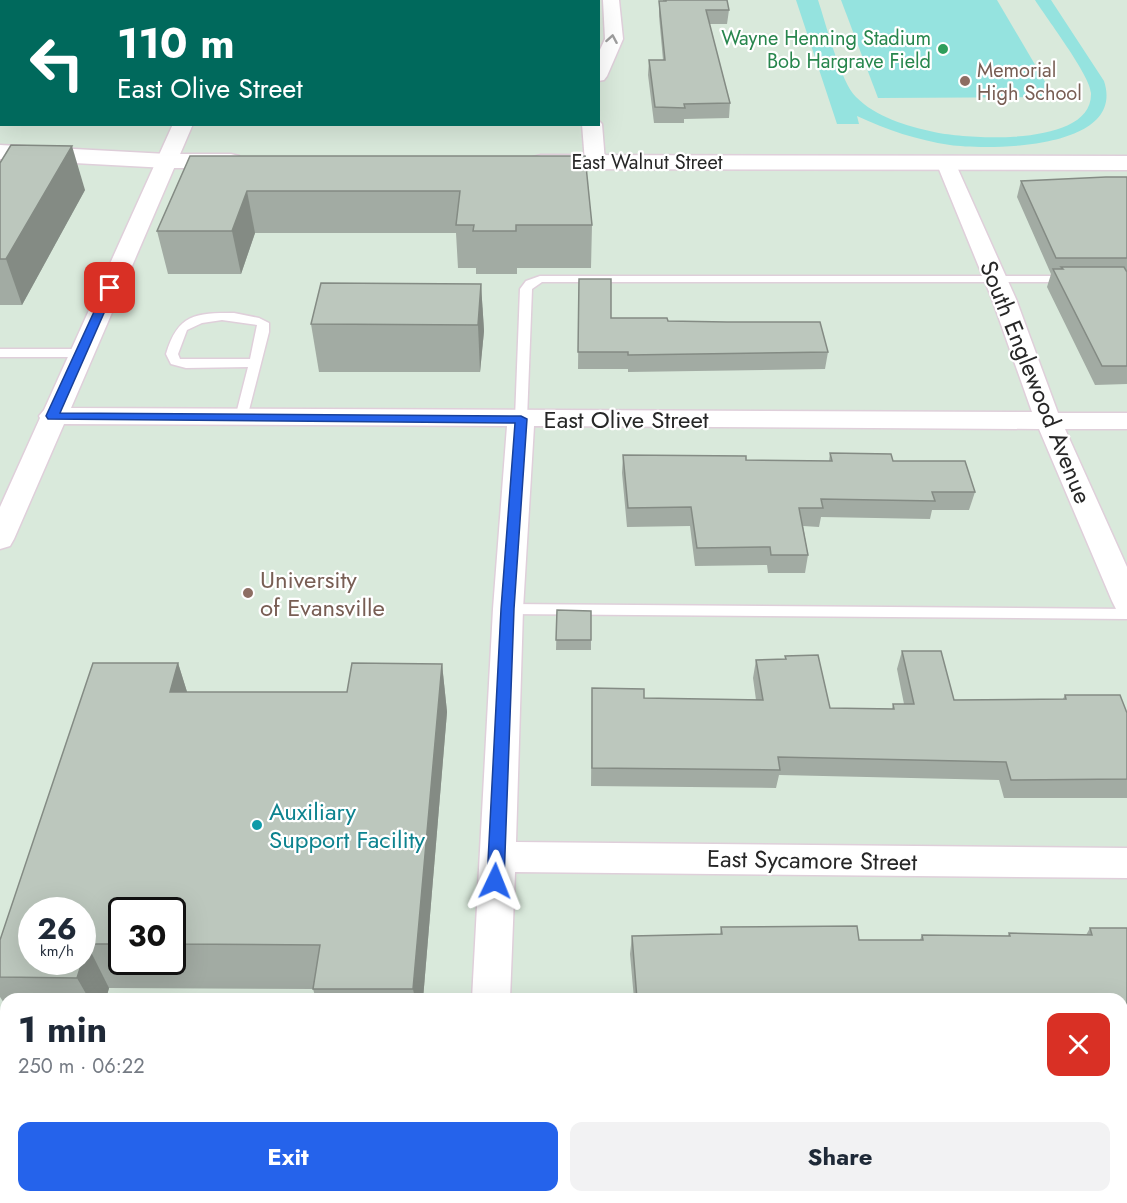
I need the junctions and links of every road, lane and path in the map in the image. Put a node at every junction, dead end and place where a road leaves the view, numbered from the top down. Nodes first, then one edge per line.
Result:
1 (611, 0) edge
2 (600, 71) edge
3 (182, 126) edge
4 (592, 126) edge
5 (0, 152) edge
6 (167, 161) junction
7 (253, 161) edge
8 (524, 162) edge
9 (595, 162) junction
10 (946, 162) junction
11 (1127, 163) edge
12 (0, 169) edge
13 (995, 278) junction
14 (1083, 279) edge
15 (0, 352) edge
16 (81, 352) junction
17 (255, 363) junction
18 (52, 416) junction
19 (241, 418) junction
20 (521, 419) junction
21 (1048, 420) junction
22 (1127, 421) edge
23 (0, 539) edge
24 (1127, 602) edge
25 (508, 609) junction
26 (1127, 614) edge
27 (496, 857) junction
28 (1127, 863) edge
29 (491, 993) edge

2 -> 1 street
3 - 6 street
4 - 9 street
5 - 6 street
6 - 7 street
6 - 12 street
6 - 16 street
8 - 9 street, East Walnut Street
9 - 10 street, East Walnut Street
10 - 11 street, East Walnut Street
10 - 13 street, South Englewood Avenue
13 - 14 lane
13 - 20 lane
13 - 21 street, South Englewood Avenue
15 - 16 lane
16 - 18 street
17 - 17 lane
17 - 19 lane
18 - 19 street, East Olive Street
18 - 23 street
19 - 20 street, East Olive Street
20 - 21 street, East Olive Street
20 - 25 street
21 - 22 street, East Olive Street
21 - 24 street, South Englewood Avenue
25 - 26 lane
25 - 27 street
27 - 28 street, East Sycamore Street
27 - 29 street

